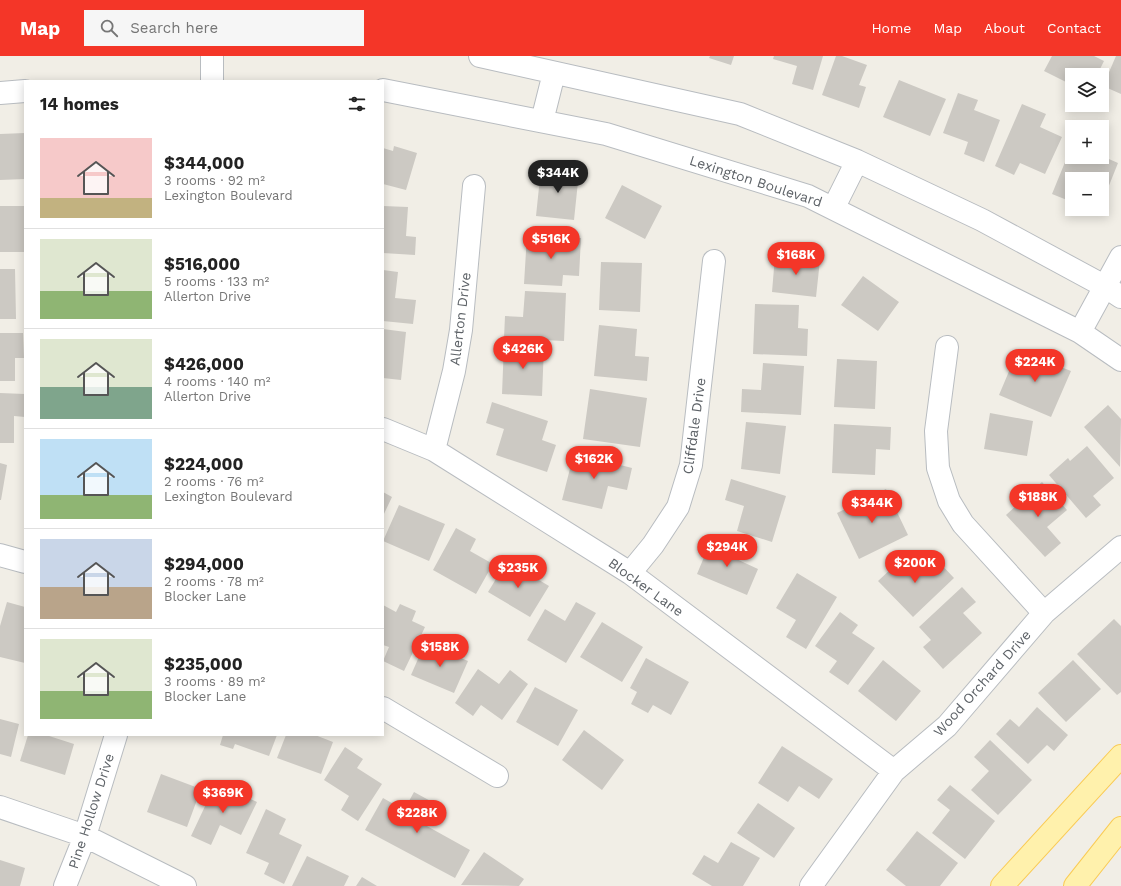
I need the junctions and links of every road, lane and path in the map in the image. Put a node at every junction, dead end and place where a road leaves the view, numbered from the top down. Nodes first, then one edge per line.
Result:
1 (212, 56) edge
2 (480, 56) edge
3 (554, 73) junction
4 (212, 80) edge
5 (384, 90) edge
6 (24, 91) edge
7 (0, 92) edge
8 (542, 121) junction
9 (857, 161) junction
10 (474, 186) dead end
11 (834, 207) junction
12 (1121, 257) edge
13 (714, 261) dead end
14 (1113, 292) edge
15 (1080, 332) junction
16 (948, 347) dead end
17 (1121, 360) edge
18 (384, 429) edge
19 (434, 450) junction
20 (1121, 546) edge
21 (0, 555) edge
22 (24, 562) edge
23 (630, 574) junction
24 (1044, 613) junction
25 (384, 709) edge
26 (116, 736) edge
27 (1121, 756) edge
28 (894, 772) junction
29 (497, 776) dead end
30 (0, 807) edge
31 (1121, 828) edge
32 (85, 836) junction
33 (65, 886) edge
34 (185, 886) edge
35 (811, 886) edge
36 (1002, 886) edge
37 (1075, 886) edge

1 - 4 street
2 - 3 street
3 - 8 street
3 - 9 street
5 - 8 street, Lexington Boulevard
6 - 7 street
8 - 11 street, Lexington Boulevard
9 - 11 street
9 - 14 street
10 - 19 street, Allerton Drive
11 - 15 street, Lexington Boulevard
12 - 14 street
13 - 23 street, Cliffdale Drive
14 - 15 street
15 - 17 street, Lexington Boulevard
16 - 24 street
18 - 19 street, Blocker Lane
19 - 23 street, Blocker Lane
20 - 24 street, Wood Orchard Drive
21 - 22 street
23 - 28 street, Blocker Lane
24 - 28 street, Wood Orchard Drive
25 - 29 street
26 - 32 street, Pine Hollow Drive
27 - 36 main road
28 - 35 street, Wood Orchard Drive
30 - 32 street
31 - 37 main road
32 - 33 street, Pine Hollow Drive
32 - 34 street

